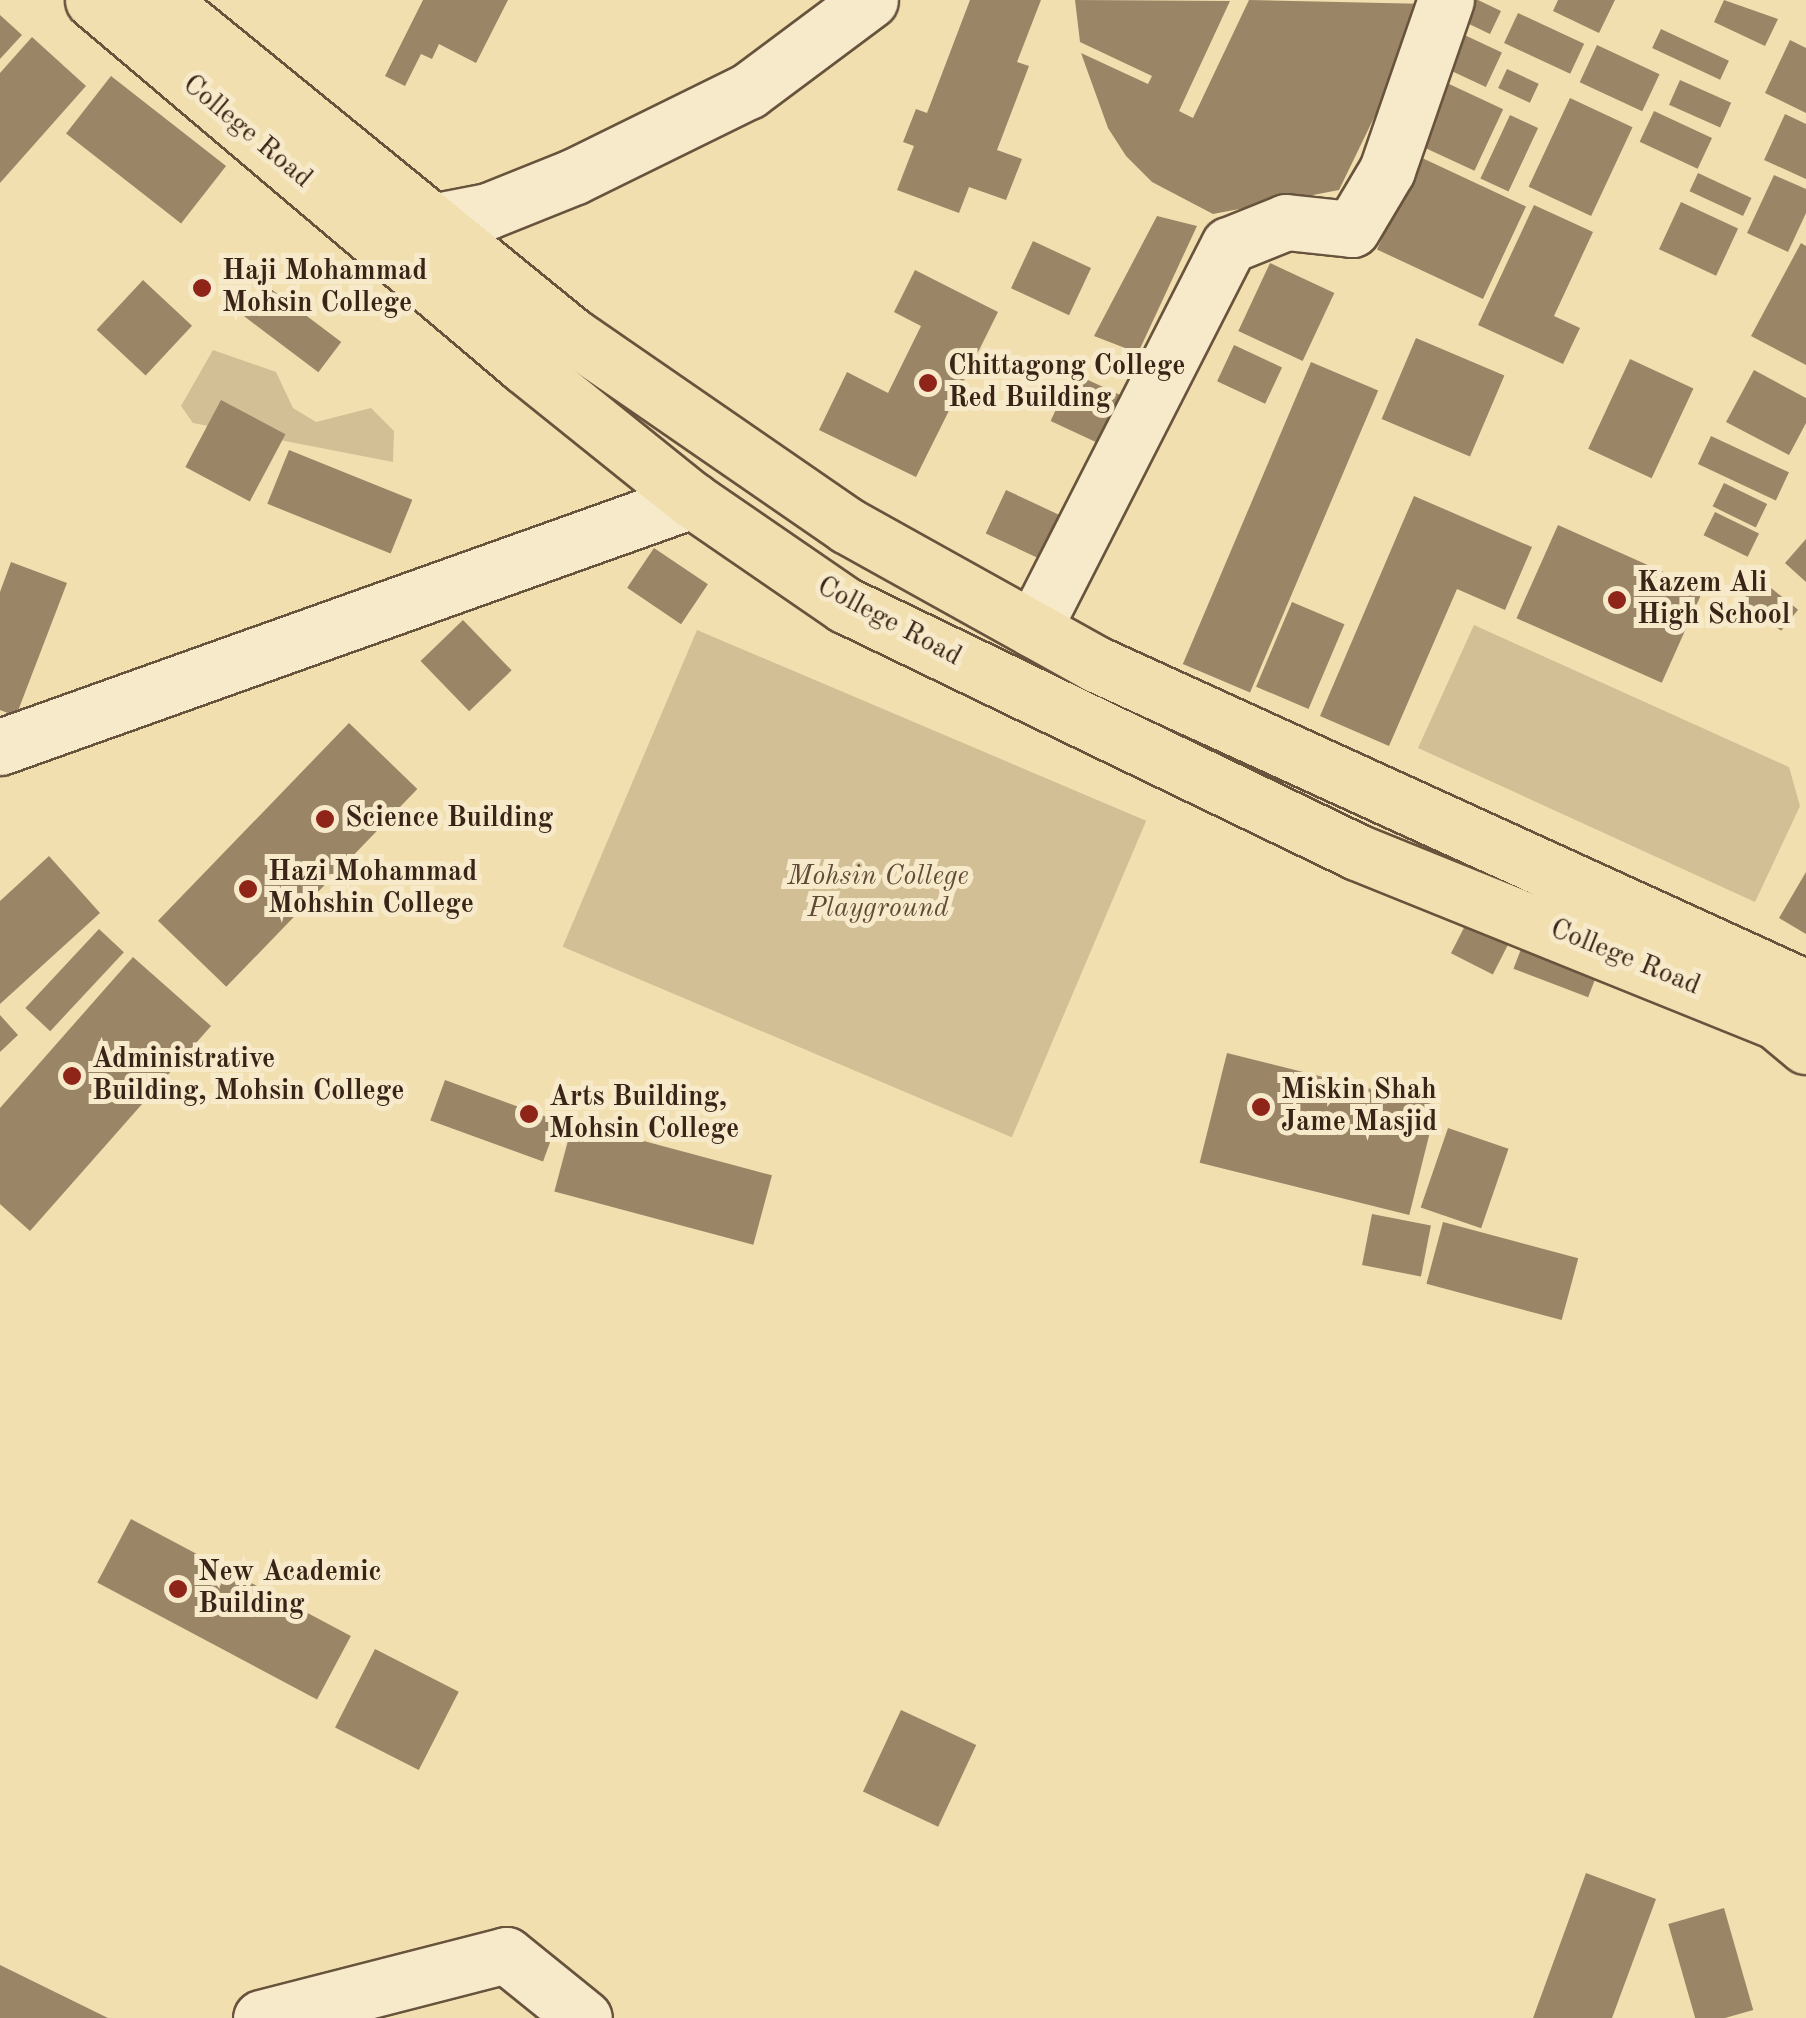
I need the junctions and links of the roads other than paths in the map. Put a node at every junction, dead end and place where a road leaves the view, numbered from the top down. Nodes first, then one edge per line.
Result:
1 (93, 0) edge
2 (160, 0) edge
3 (870, 0) edge
4 (1446, 0) edge
5 (426, 223) junction
6 (692, 500) junction
7 (1033, 629) junction
8 (0, 747) edge
9 (1806, 988) edge
10 (1806, 1046) edge
11 (260, 2018) edge
12 (584, 2018) edge

1 - 6 main road, College Road
2 - 5 main road, College Road
3 - 5 street
4 - 7 street
5 - 7 main road, College Road
6 - 8 street
6 - 10 main road, College Road
7 - 9 main road, College Road
11 - 12 street

